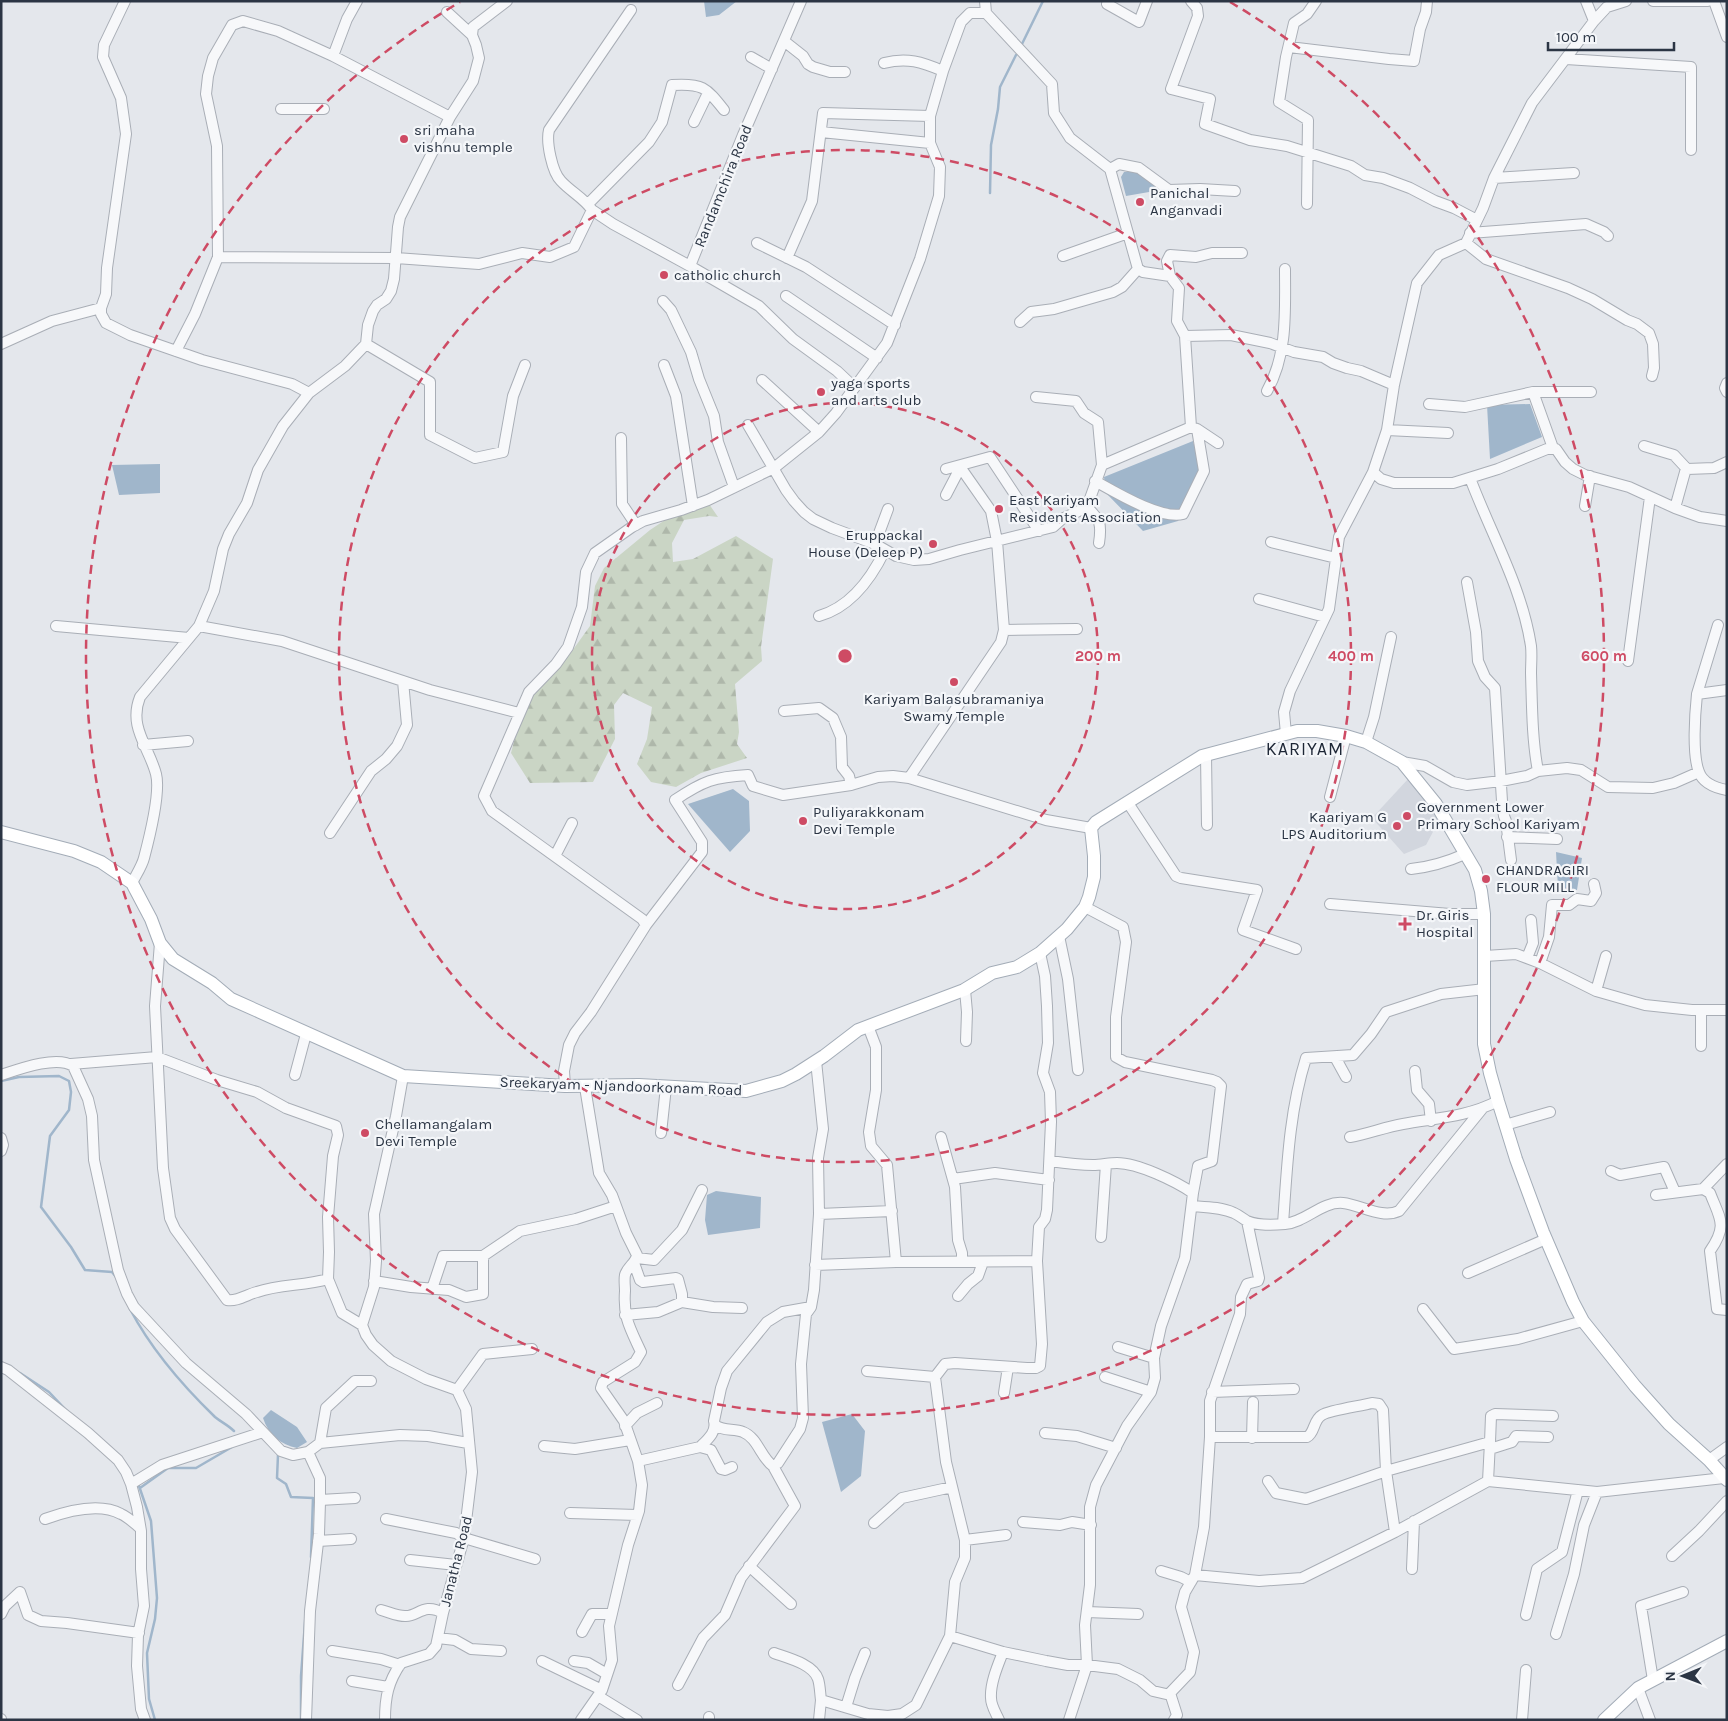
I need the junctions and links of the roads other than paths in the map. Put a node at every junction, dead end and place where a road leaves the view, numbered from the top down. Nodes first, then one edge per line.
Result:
1 (126, 1) edge
2 (357, 1) edge
3 (507, 1) edge
4 (801, 1) edge
5 (985, 1) edge
6 (1146, 1) edge
7 (1190, 1) edge
8 (1316, 1) edge
9 (1427, 1) edge
10 (1586, 1) edge
11 (1626, 1) edge
12 (1653, 1) edge
13 (1708, 1) edge
14 (1714, 1) edge
15 (1668, 2) edge
16 (1107, 4) dead end
17 (631, 10) dead end
18 (447, 12) dead end
19 (986, 13) junction
20 (1594, 21) junction
21 (472, 35) junction
22 (1727, 36) edge
23 (784, 41) junction
24 (1289, 47) junction
25 (333, 56) junction
26 (751, 57) dead end
27 (1566, 59) junction
28 (884, 63) dead end
29 (772, 68) junction
30 (943, 71) junction
31 (845, 72) dead end
32 (708, 93) junction
33 (281, 109) dead end
34 (324, 109) dead end
35 (724, 110) dead end
36 (930, 116) junction
37 (450, 117) junction
38 (694, 122) dead end
39 (820, 132) junction
40 (930, 143) junction
41 (1691, 150) dead end
42 (1309, 153) junction
43 (1110, 169) junction
44 (1574, 173) dead end
45 (1494, 178) junction
46 (1235, 191) dead end
47 (1307, 204) dead end
48 (590, 207) junction
49 (1477, 220) junction
50 (1128, 233) junction
51 (1470, 233) junction
52 (1608, 236) dead end
53 (757, 243) dead end
54 (1466, 243) junction
55 (1242, 253) dead end
56 (1063, 256) dead end
57 (218, 257) junction
58 (396, 258) junction
59 (787, 258) junction
60 (690, 266) junction
61 (1138, 269) junction
62 (1285, 269) dead end
63 (1170, 276) junction
64 (786, 296) dead end
65 (663, 301) dead end
66 (101, 308) junction
67 (1020, 322) dead end
68 (895, 325) junction
69 (1185, 336) junction
70 (1, 344) edge
71 (366, 344) junction
72 (1283, 347) junction
73 (176, 351) junction
74 (877, 358) junction
75 (525, 365) dead end
76 (664, 365) dead end
77 (1652, 376) dead end
78 (762, 380) dead end
79 (1727, 383) edge
80 (1394, 385) junction
81 (854, 387) junction
82 (1267, 391) dead end
83 (1533, 392) junction
84 (1591, 392) dead end
85 (1727, 392) edge
86 (309, 393) junction
87 (1036, 397) dead end
88 (1429, 404) dead end
89 (748, 426) dead end
90 (1194, 428) junction
91 (1387, 430) junction
92 (819, 432) junction
93 (1448, 433) dead end
94 (621, 438) dead end
95 (1218, 443) dead end
96 (1644, 446) dead end
97 (1553, 448) junction
98 (1727, 462) edge
99 (1102, 465) junction
100 (774, 468) junction
101 (946, 469) dead end
102 (1687, 469) junction
103 (1373, 472) junction
104 (1590, 476) junction
105 (1470, 478) junction
106 (1095, 482) junction
107 (734, 487) junction
108 (946, 495) dead end
109 (1650, 497) junction
110 (693, 506) junction
111 (1585, 506) dead end
112 (1087, 507) junction
113 (1676, 508) junction
114 (888, 509) dead end
115 (1727, 521) edge
116 (636, 525) junction
117 (1039, 531) junction
118 (997, 541) junction
119 (1272, 542) dead end
120 (1098, 543) dead end
121 (875, 544) junction
122 (885, 550) junction
123 (1336, 558) junction
124 (1467, 582) dead end
125 (1259, 599) dead end
126 (819, 616) dead end
127 (1325, 617) junction
128 (1718, 625) dead end
129 (56, 626) dead end
130 (199, 626) junction
131 (1077, 629) dead end
132 (1004, 630) junction
133 (1391, 637) dead end
134 (189, 638) junction
135 (1628, 662) dead end
136 (403, 681) junction
137 (1727, 690) edge
138 (1698, 694) junction
139 (784, 711) dead end
140 (519, 713) junction
141 (1286, 734) junction
142 (1346, 736) junction
143 (188, 741) dead end
144 (1366, 742) junction
145 (143, 745) junction
146 (1206, 755) junction
147 (1402, 762) junction
148 (1538, 771) junction
149 (1699, 772) junction
150 (909, 778) junction
151 (1501, 781) junction
152 (851, 785) junction
153 (1727, 790) edge
154 (1330, 797) dead end
155 (1128, 803) junction
156 (572, 823) dead end
157 (1207, 825) dead end
158 (1091, 828) junction
159 (1, 832) edge
160 (330, 833) dead end
161 (1507, 837) junction
162 (1557, 839) dead end
163 (1465, 854) junction
164 (555, 856) junction
165 (1510, 860) dead end
166 (1411, 869) dead end
167 (132, 882) junction
168 (1594, 884) dead end
169 (1330, 904) dead end
170 (1085, 906) junction
171 (1484, 914) junction
172 (1531, 920) dead end
173 (646, 925) junction
174 (1059, 936) junction
175 (160, 943) junction
176 (1296, 948) dead end
177 (1040, 953) junction
178 (1485, 956) junction
179 (1606, 956) dead end
180 (1527, 958) junction
181 (1540, 963) junction
182 (1485, 989) junction
183 (965, 990) junction
184 (1596, 991) junction
185 (1701, 1010) junction
186 (1727, 1010) edge
187 (868, 1026) junction
188 (306, 1034) junction
189 (966, 1041) dead end
190 (1701, 1046) dead end
191 (157, 1057) junction
192 (1335, 1057) junction
193 (816, 1061) junction
194 (71, 1064) junction
195 (1078, 1070) dead end
196 (1415, 1071) dead end
197 (1, 1075) edge
198 (295, 1075) dead end
199 (403, 1076) junction
200 (1346, 1077) dead end
201 (565, 1086) junction
202 (585, 1087) junction
203 (666, 1087) junction
204 (1498, 1101) junction
205 (1482, 1109) junction
206 (1550, 1112) dead end
207 (1431, 1121) junction
208 (1505, 1125) junction
209 (661, 1133) dead end
210 (941, 1137) dead end
211 (1350, 1137) dead end
212 (1, 1138) edge
213 (1, 1150) edge
214 (1050, 1161) junction
215 (1106, 1164) junction
216 (1727, 1164) edge
217 (1611, 1171) dead end
218 (953, 1179) junction
219 (1049, 1180) junction
220 (1704, 1189) junction
221 (702, 1190) dead end
222 (1675, 1192) junction
223 (1193, 1193) junction
224 (1656, 1195) dead end
225 (616, 1206) junction
226 (1192, 1206) junction
227 (892, 1211) junction
228 (819, 1214) junction
229 (1247, 1221) junction
230 (1283, 1224) junction
231 (1101, 1237) dead end
232 (1546, 1239) junction
233 (483, 1256) junction
234 (636, 1260) junction
235 (1037, 1261) junction
236 (896, 1262) junction
237 (962, 1262) junction
238 (983, 1262) junction
239 (815, 1265) junction
240 (1468, 1273) dead end
241 (328, 1279) junction
242 (374, 1281) junction
243 (432, 1289) junction
244 (958, 1296) dead end
245 (682, 1302) junction
246 (811, 1307) junction
247 (742, 1308) dead end
248 (1422, 1309) dead end
249 (1727, 1310) edge
250 (625, 1315) junction
251 (1583, 1321) junction
252 (362, 1324) junction
253 (1118, 1347) dead end
254 (532, 1349) dead end
255 (1154, 1358) junction
256 (1, 1367) edge
257 (1008, 1367) junction
258 (867, 1371) dead end
259 (935, 1377) junction
260 (1105, 1378) dead end
261 (371, 1380) dead end
262 (1294, 1389) dead end
263 (457, 1390) junction
264 (1151, 1392) junction
265 (1212, 1392) junction
266 (1004, 1393) dead end
267 (1253, 1402) dead end
268 (657, 1403) dead end
269 (1553, 1416) dead end
270 (625, 1426) junction
271 (715, 1426) junction
272 (263, 1432) junction
273 (1045, 1433) dead end
274 (1210, 1437) junction
275 (1548, 1437) dead end
276 (1252, 1438) junction
277 (630, 1440) junction
278 (320, 1442) junction
279 (468, 1443) junction
280 (1490, 1445) junction
281 (544, 1446) dead end
282 (700, 1447) junction
283 (1727, 1447) edge
284 (1116, 1448) junction
285 (308, 1452) junction
286 (638, 1460) junction
287 (1710, 1460) junction
288 (773, 1466) junction
289 (732, 1467) dead end
290 (1386, 1471) junction
291 (1725, 1479) edge
292 (1488, 1480) junction
293 (1268, 1481) dead end
294 (131, 1484) junction
295 (952, 1487) junction
296 (1578, 1490) junction
297 (1597, 1492) junction
298 (355, 1498) dead end
299 (320, 1500) junction
300 (1727, 1502) edge
301 (570, 1512) dead end
302 (638, 1515) junction
303 (45, 1519) dead end
304 (386, 1519) dead end
305 (1414, 1521) junction
306 (1023, 1522) dead end
307 (874, 1523) dead end
308 (1091, 1525) junction
309 (140, 1528) junction
310 (1394, 1532) junction
311 (1006, 1535) dead end
312 (464, 1538) junction
313 (352, 1539) dead end
314 (965, 1540) junction
315 (318, 1541) junction
316 (1672, 1556) dead end
317 (534, 1559) dead end
318 (410, 1560) dead end
319 (456, 1564) junction
320 (749, 1566) junction
321 (1412, 1569) dead end
322 (1161, 1571) dead end
323 (1193, 1579) junction
324 (1683, 1592) dead end
325 (791, 1604) dead end
326 (381, 1610) dead end
327 (1087, 1612) junction
328 (443, 1613) junction
329 (1, 1614) edge
330 (612, 1614) junction
331 (1138, 1614) dead end
332 (1526, 1616) dead end
333 (582, 1632) dead end
334 (139, 1633) junction
335 (1556, 1634) dead end
336 (950, 1636) junction
337 (438, 1638) junction
338 (1727, 1641) edge
339 (332, 1651) dead end
340 (501, 1652) dead end
341 (774, 1652) dead end
342 (1003, 1652) junction
343 (865, 1653) dead end
344 (574, 1660) dead end
345 (542, 1662) dead end
346 (400, 1665) junction
347 (1086, 1665) junction
348 (1526, 1670) dead end
349 (607, 1674) junction
350 (1653, 1680) junction
351 (352, 1681) dead end
352 (678, 1685) dead end
353 (388, 1687) junction
354 (1638, 1688) junction
355 (600, 1693) junction
356 (1170, 1693) junction
357 (821, 1700) junction
358 (846, 1707) junction
359 (883, 1718) edge
360 (145, 1720) edge
361 (306, 1720) edge
362 (385, 1720) edge
363 (581, 1720) edge
364 (637, 1720) edge
365 (819, 1720) edge
366 (999, 1720) edge
367 (1069, 1720) edge
368 (1174, 1720) edge
369 (1522, 1720) edge
370 (1604, 1720) edge
371 (1650, 1720) edge

1 - 66 street
2 - 25 street
3 - 21 street
4 - 23 street, Randamchira Road
5 - 19 street
6 - 16 street
7 - 42 street
8 - 24 street
9 - 24 street
10 - 20 street
11 - 20 street
12 - 15 street
13 - 15 street
14 - 22 street
17 - 48 street
18 - 21 street
19 - 30 street
19 - 43 street
20 - 27 street
21 - 37 street
23 - 29 street, Randamchira Road
23 - 31 street
24 - 42 street
25 - 37 street
25 - 57 street
26 - 29 street
27 - 41 street
27 - 45 street
28 - 30 street
29 - 60 street, Randamchira Road
30 - 36 street
32 - 35 street
32 - 38 street
32 - 48 street
33 - 34 street
36 - 39 street
36 - 40 street
37 - 58 street
39 - 40 street
39 - 59 street
40 - 68 street
42 - 47 street
42 - 49 street
43 - 46 street
43 - 50 street
44 - 45 street
45 - 49 street
48 - 58 street
48 - 60 street
49 - 51 street
50 - 56 street
50 - 61 street
51 - 52 street
51 - 54 street
53 - 59 street
54 - 77 street
54 - 80 street
55 - 63 street
57 - 58 street
57 - 73 street
58 - 71 street
59 - 68 street
60 - 81 street, Randamchira Road
61 - 63 street
61 - 67 street
62 - 72 street
63 - 69 street
64 - 74 street
65 - 107 street
66 - 70 street
66 - 73 street
68 - 74 street
69 - 72 street
69 - 90 street
71 - 75 street
71 - 86 street
72 - 80 street
72 - 82 street
73 - 86 street
74 - 81 street
76 - 110 street
78 - 92 street
79 - 85 street
80 - 91 street
81 - 92 street
83 - 84 street
83 - 88 street
83 - 97 street
86 - 130 street
87 - 99 street
89 - 100 street
90 - 95 street
90 - 99 street
90 - 106 street
91 - 93 street
91 - 103 street
92 - 100 street
94 - 116 street
96 - 102 street
97 - 104 street
97 - 105 street
98 - 102 street
99 - 106 street
100 - 107 street
100 - 121 street
101 - 117 street
102 - 113 street
103 - 105 street
103 - 123 street
104 - 109 street
104 - 111 street
105 - 148 street
106 - 112 street
107 - 110 street
108 - 118 street
109 - 113 street
109 - 135 street
110 - 116 street
112 - 117 street
112 - 120 street
113 - 115 street
114 - 121 street
116 - 140 street
117 - 118 street
118 - 122 street
118 - 132 street
119 - 123 street
121 - 122 street
122 - 126 street
123 - 127 street
124 - 151 street
125 - 127 street
127 - 141 street
128 - 138 street
129 - 134 street
130 - 134 street
130 - 136 street
131 - 132 street
132 - 150 street
133 - 144 street
134 - 145 street
136 - 140 street
136 - 160 street
137 - 138 street
138 - 149 street
139 - 152 street
140 - 164 street
141 - 142 main road
141 - 146 main road
142 - 144 main road
142 - 154 street
143 - 145 street
144 - 147 main road
145 - 167 street
146 - 155 main road
146 - 157 street
147 - 151 street
147 - 163 main road
148 - 149 street
148 - 151 street
149 - 153 street
150 - 152 street
150 - 158 street
151 - 161 street
152 - 173 street
155 - 158 main road
155 - 176 street
156 - 164 street
158 - 170 main road, Sreekaryam - Njandoorkonam Road
159 - 167 main road, Sreekaryam - Njandoorkonam Road
161 - 162 street
161 - 165 street
163 - 166 street
163 - 171 main road
164 - 173 street
167 - 175 main road, Sreekaryam - Njandoorkonam Road
168 - 181 street
169 - 171 street
170 - 174 main road, Sreekaryam - Njandoorkonam Road
170 - 223 street
171 - 178 main road
172 - 180 street
173 - 201 street
174 - 177 main road, Sreekaryam - Njandoorkonam Road
174 - 195 street
175 - 188 main road, Sreekaryam - Njandoorkonam Road
175 - 191 street
177 - 183 main road, Sreekaryam - Njandoorkonam Road
177 - 214 street
178 - 180 street
178 - 182 main road
179 - 184 street
180 - 181 street
181 - 184 street
182 - 192 street
182 - 204 main road
183 - 187 main road, Sreekaryam - Njandoorkonam Road
183 - 189 street
184 - 185 street
185 - 186 street
185 - 190 street
187 - 193 main road, Sreekaryam - Njandoorkonam Road
187 - 227 street
188 - 198 street
188 - 199 main road, Sreekaryam - Njandoorkonam Road
191 - 194 street
191 - 241 street
191 - 241 street
192 - 200 street
192 - 230 street
193 - 203 main road, Sreekaryam - Njandoorkonam Road
193 - 228 street
194 - 197 street
194 - 272 street
196 - 207 street
199 - 201 main road, Sreekaryam - Njandoorkonam Road
199 - 242 street
201 - 202 main road, Sreekaryam - Njandoorkonam Road
202 - 203 main road, Sreekaryam - Njandoorkonam Road
202 - 225 street
203 - 209 street
204 - 205 street
204 - 208 main road
205 - 207 street
205 - 230 street
206 - 208 street
207 - 211 street
208 - 232 main road
210 - 218 street
212 - 213 street
214 - 215 street
214 - 219 street
215 - 223 street
215 - 231 street
216 - 220 street
217 - 222 street
218 - 219 street
218 - 237 street
219 - 235 street
220 - 222 street
220 - 249 street
221 - 234 street
222 - 224 street
223 - 226 street
225 - 233 street
225 - 234 street
226 - 229 street
226 - 255 street
227 - 228 street
227 - 236 street
228 - 239 street
229 - 230 street
229 - 265 street
232 - 240 street
232 - 251 main road
233 - 243 street
233 - 243 street
234 - 245 street
234 - 250 street
235 - 238 street
235 - 257 street
236 - 237 street
236 - 239 street
237 - 238 street
238 - 244 street
239 - 246 street
241 - 252 street
242 - 243 street
242 - 252 street
245 - 247 street
245 - 250 street
246 - 271 street
246 - 288 street
248 - 251 street
250 - 270 street
251 - 287 main road
252 - 263 street
253 - 255 street
254 - 263 street
255 - 264 street
256 - 294 street
257 - 259 street
257 - 266 street
258 - 259 street
259 - 295 street
260 - 264 street
261 - 278 street
262 - 265 street
263 - 279 street, Janatha Road
264 - 284 street
265 - 274 street
267 - 276 street
268 - 270 street
269 - 280 street
270 - 277 street
271 - 282 street
271 - 288 street
272 - 285 street
272 - 294 street
273 - 284 street
274 - 276 street
274 - 323 street
275 - 280 street
276 - 290 street
277 - 281 street
277 - 286 street
278 - 279 street
278 - 285 street
279 - 312 street, Janatha Road
280 - 290 street
280 - 292 street
282 - 286 street
282 - 289 street
283 - 287 street
284 - 308 street
285 - 299 street
286 - 302 street
287 - 291 main road
288 - 320 street
290 - 293 street
290 - 310 street
291 - 297 street
292 - 296 street
292 - 305 street
294 - 309 street
295 - 307 street
295 - 314 street
296 - 297 street
296 - 332 street
297 - 335 street
298 - 299 street
299 - 315 street
300 - 316 street
301 - 302 street
302 - 330 street
303 - 309 street
304 - 312 street
305 - 310 street
305 - 321 street
306 - 308 street
308 - 327 street
309 - 334 street
310 - 323 street
311 - 314 street
312 - 317 street
312 - 319 street, Janatha Road
313 - 315 street
314 - 336 street
315 - 361 street
318 - 319 street
319 - 328 street, Janatha Road
320 - 325 street
320 - 352 street
322 - 323 street
323 - 356 street
324 - 350 street
326 - 328 street
327 - 331 street
327 - 347 street
328 - 337 street, Janatha Road
329 - 334 street
330 - 333 street
330 - 349 street
334 - 360 street
336 - 342 street
336 - 359 street
337 - 340 street
337 - 346 street, Janatha Road
338 - 350 main road
339 - 346 street
341 - 357 street
342 - 347 street
342 - 366 street
343 - 358 street
344 - 349 street
345 - 355 street
346 - 353 street
347 - 356 street
347 - 367 street
348 - 369 street
349 - 355 street
350 - 354 main road
351 - 353 street
353 - 362 street
354 - 370 main road
354 - 371 street
355 - 363 street
355 - 364 street
356 - 368 street
357 - 358 street
357 - 365 street
358 - 359 street

